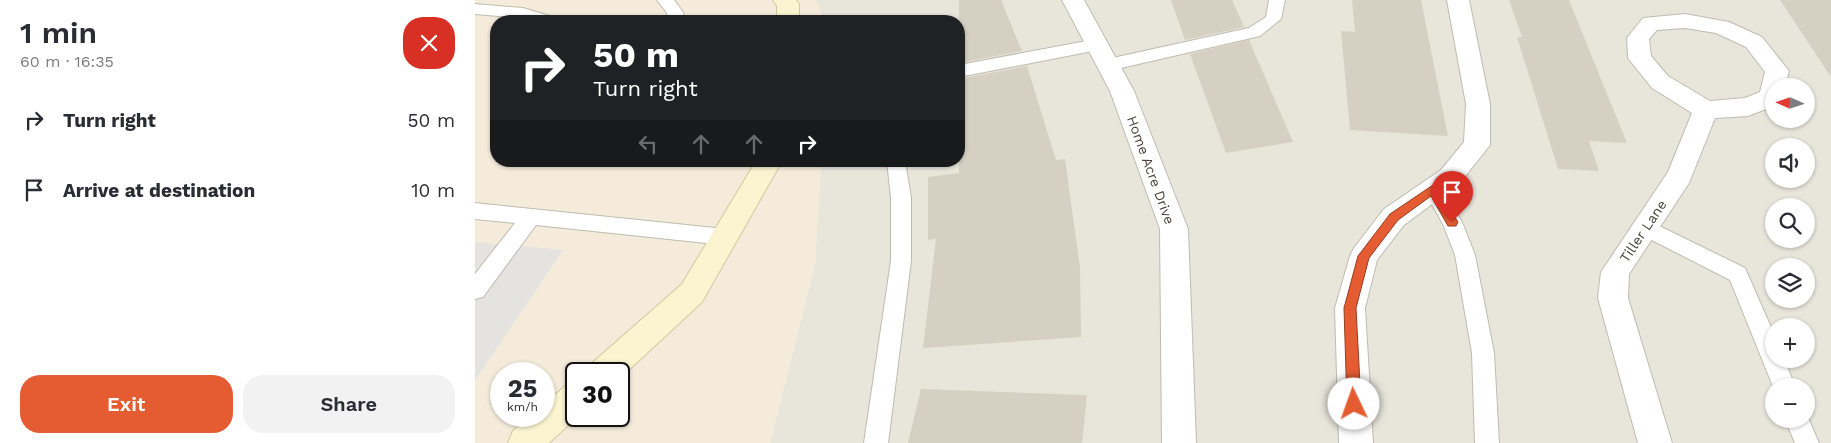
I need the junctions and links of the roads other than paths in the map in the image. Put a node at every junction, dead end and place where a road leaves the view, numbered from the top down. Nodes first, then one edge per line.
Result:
1 (665, 0) edge
2 (784, 0) edge
3 (1073, 0) edge
4 (1277, 0) edge
5 (1458, 0) edge
6 (475, 9) edge
7 (529, 15) edge
8 (675, 15) edge
9 (788, 15) edge
10 (1102, 55) junction
11 (965, 70) edge
12 (1706, 110) junction
13 (766, 167) edge
14 (897, 167) edge
15 (1433, 189) junction
16 (475, 212) edge
17 (531, 217) junction
18 (1645, 227) junction
19 (725, 237) junction
20 (475, 290) edge
21 (615, 362) edge
22 (1781, 378) edge
23 (565, 407) edge
24 (1801, 428) edge
25 (525, 443) edge
26 (876, 443) edge
27 (1179, 443) edge
28 (1356, 443) edge
29 (1487, 443) edge
30 (1655, 443) edge
31 (1807, 443) edge

1 - 8 lane
2 - 9 street
3 - 10 street, Home Acre Drive
4 - 10 lane
5 - 15 street
6 - 7 lane
10 - 11 lane
10 - 27 street, Home Acre Drive
12 - 12 street
12 - 18 street, Tiller Lane
13 - 19 street
14 - 26 lane
15 - 28 street
15 - 29 lane
16 - 17 lane
17 - 19 lane
17 - 20 lane
18 - 22 lane
18 - 30 street, Tiller Lane
19 - 21 street
23 - 25 street
24 - 31 lane

